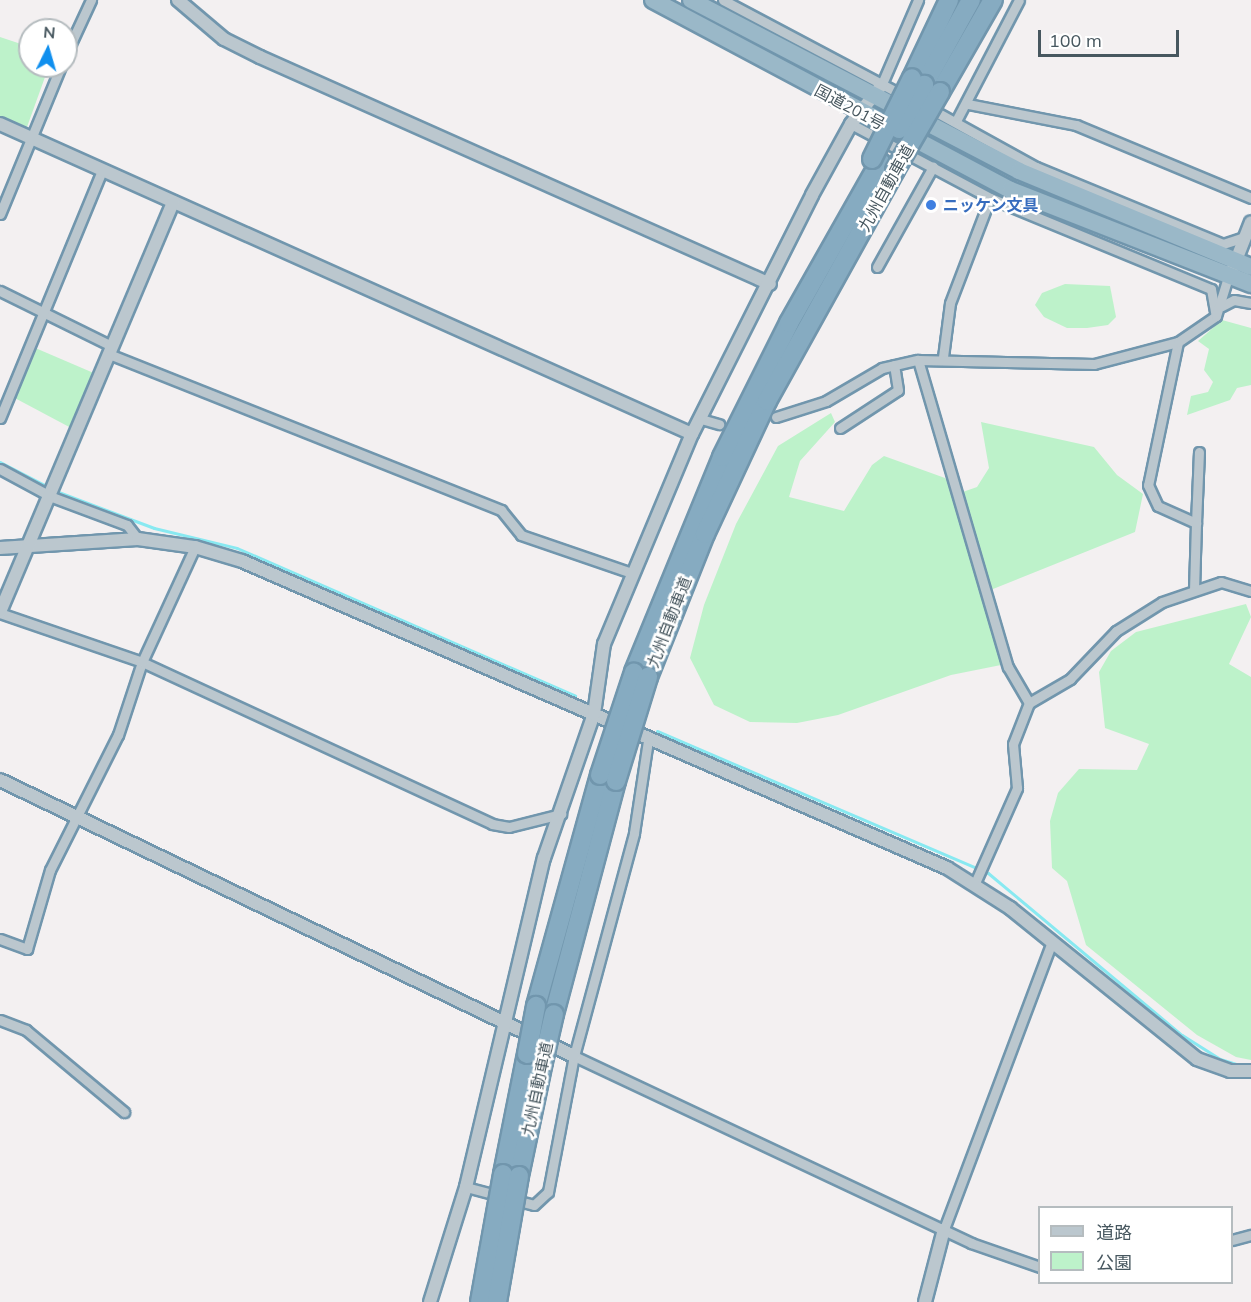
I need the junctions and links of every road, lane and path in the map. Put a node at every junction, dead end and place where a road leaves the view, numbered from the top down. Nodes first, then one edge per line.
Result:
1 (91, 0) edge
2 (178, 0) edge
3 (653, 0) edge
4 (691, 0) edge
5 (723, 0) edge
6 (918, 0) edge
7 (948, 0) edge
8 (971, 0) edge
9 (993, 0) edge
10 (1019, 0) edge
11 (78, 28) edge
12 (56, 78) edge
13 (926, 85) junction
14 (877, 90) junction
15 (968, 104) junction
16 (856, 118) junction
17 (956, 121) junction
18 (0, 124) edge
19 (32, 139) junction
20 (883, 163) junction
21 (933, 167) junction
22 (102, 170) junction
23 (990, 198) junction
24 (1251, 198) edge
25 (173, 202) junction
26 (0, 214) edge
27 (1251, 222) edge
28 (1245, 237) junction
29 (877, 267) dead end
30 (1239, 269) edge
31 (770, 284) junction
32 (1251, 284) edge
33 (0, 291) edge
34 (1251, 303) edge
35 (1222, 306) junction
36 (43, 309) junction
37 (1216, 316) junction
38 (1178, 342) junction
39 (111, 350) junction
40 (943, 357) junction
41 (918, 360) junction
42 (894, 365) junction
43 (777, 417) dead end
44 (0, 418) edge
45 (701, 419) junction
46 (719, 424) dead end
47 (840, 428) dead end
48 (693, 434) junction
49 (1199, 452) dead end
50 (0, 469) edge
51 (52, 497) junction
52 (1196, 523) junction
53 (138, 538) junction
54 (31, 546) junction
55 (195, 547) junction
56 (0, 548) edge
57 (632, 573) junction
58 (1194, 590) junction
59 (1251, 591) edge
60 (0, 612) edge
61 (142, 662) junction
62 (641, 674) junction
63 (1029, 703) junction
64 (594, 714) junction
65 (648, 740) junction
66 (608, 778) junction
67 (0, 780) edge
68 (561, 814) junction
69 (76, 816) junction
70 (975, 883) junction
71 (0, 939) edge
72 (1052, 942) junction
73 (0, 1020) edge
74 (502, 1025) junction
75 (574, 1056) junction
76 (535, 1058) junction
77 (1251, 1071) edge
78 (124, 1112) dead end
79 (511, 1175) junction
80 (466, 1187) junction
81 (944, 1229) junction
82 (1251, 1235) edge
83 (1233, 1240) edge
84 (1038, 1266) edge
85 (430, 1302) edge
86 (480, 1302) edge
87 (497, 1302) edge
88 (925, 1302) edge

1 - 11 street
2 - 31 street
3 - 16 highway, 国道201号
4 - 14 highway, 国道201号
5 - 14 street
6 - 14 street
7 - 13 highway
8 - 13 highway, 九州自動車道
9 - 13 highway, 九州自動車道
10 - 15 street
12 - 19 street
13 - 20 highway, 九州自動車道, bridge
13 - 20 highway, bridge
14 - 16 street
14 - 17 street
14 - 30 highway, 国道201号
15 - 17 street
15 - 24 street
16 - 21 street
16 - 30 highway, 国道201号
16 - 31 street
17 - 28 street
18 - 19 street
19 - 22 street
19 - 26 street
20 - 62 highway, 九州自動車道
20 - 62 highway, 九州自動車道
21 - 23 street
21 - 29 street
22 - 25 street
22 - 36 street
23 - 37 street
23 - 40 street
25 - 39 street
25 - 48 street
27 - 28 street
28 - 30 street
30 - 32 highway, 国道201号
30 - 35 street
31 - 45 street
33 - 36 street
34 - 35 street
35 - 37 street
36 - 39 street
36 - 44 street
37 - 38 street
38 - 40 street
38 - 52 street
39 - 51 street
39 - 57 street
40 - 41 street
41 - 42 street
41 - 63 street
42 - 43 street
42 - 47 street
45 - 46 street
45 - 48 street
48 - 57 street
49 - 52 street
50 - 51 street
51 - 53 street
51 - 54 street
52 - 58 street
53 - 54 street
53 - 55 street
54 - 56 street
54 - 60 street
55 - 61 street
55 - 64 street
57 - 64 street
58 - 59 street
58 - 63 street
60 - 61 street
61 - 68 street
61 - 69 street
62 - 66 highway, 九州自動車道, bridge
63 - 70 street
64 - 65 street
64 - 68 street
65 - 70 street
65 - 75 street
66 - 76 highway, 九州自動車道, bridge
66 - 76 highway, 九州自動車道, bridge
67 - 69 street
68 - 74 street
69 - 71 street
69 - 74 street
70 - 72 street
72 - 77 street
72 - 81 street
73 - 78 street
74 - 75 street
74 - 80 street
75 - 80 street
75 - 81 street
76 - 79 highway, 九州自動車道
79 - 86 highway, 九州自動車道, bridge
79 - 87 highway, 九州自動車道, bridge
80 - 85 street
81 - 84 street
81 - 88 street
82 - 83 street

